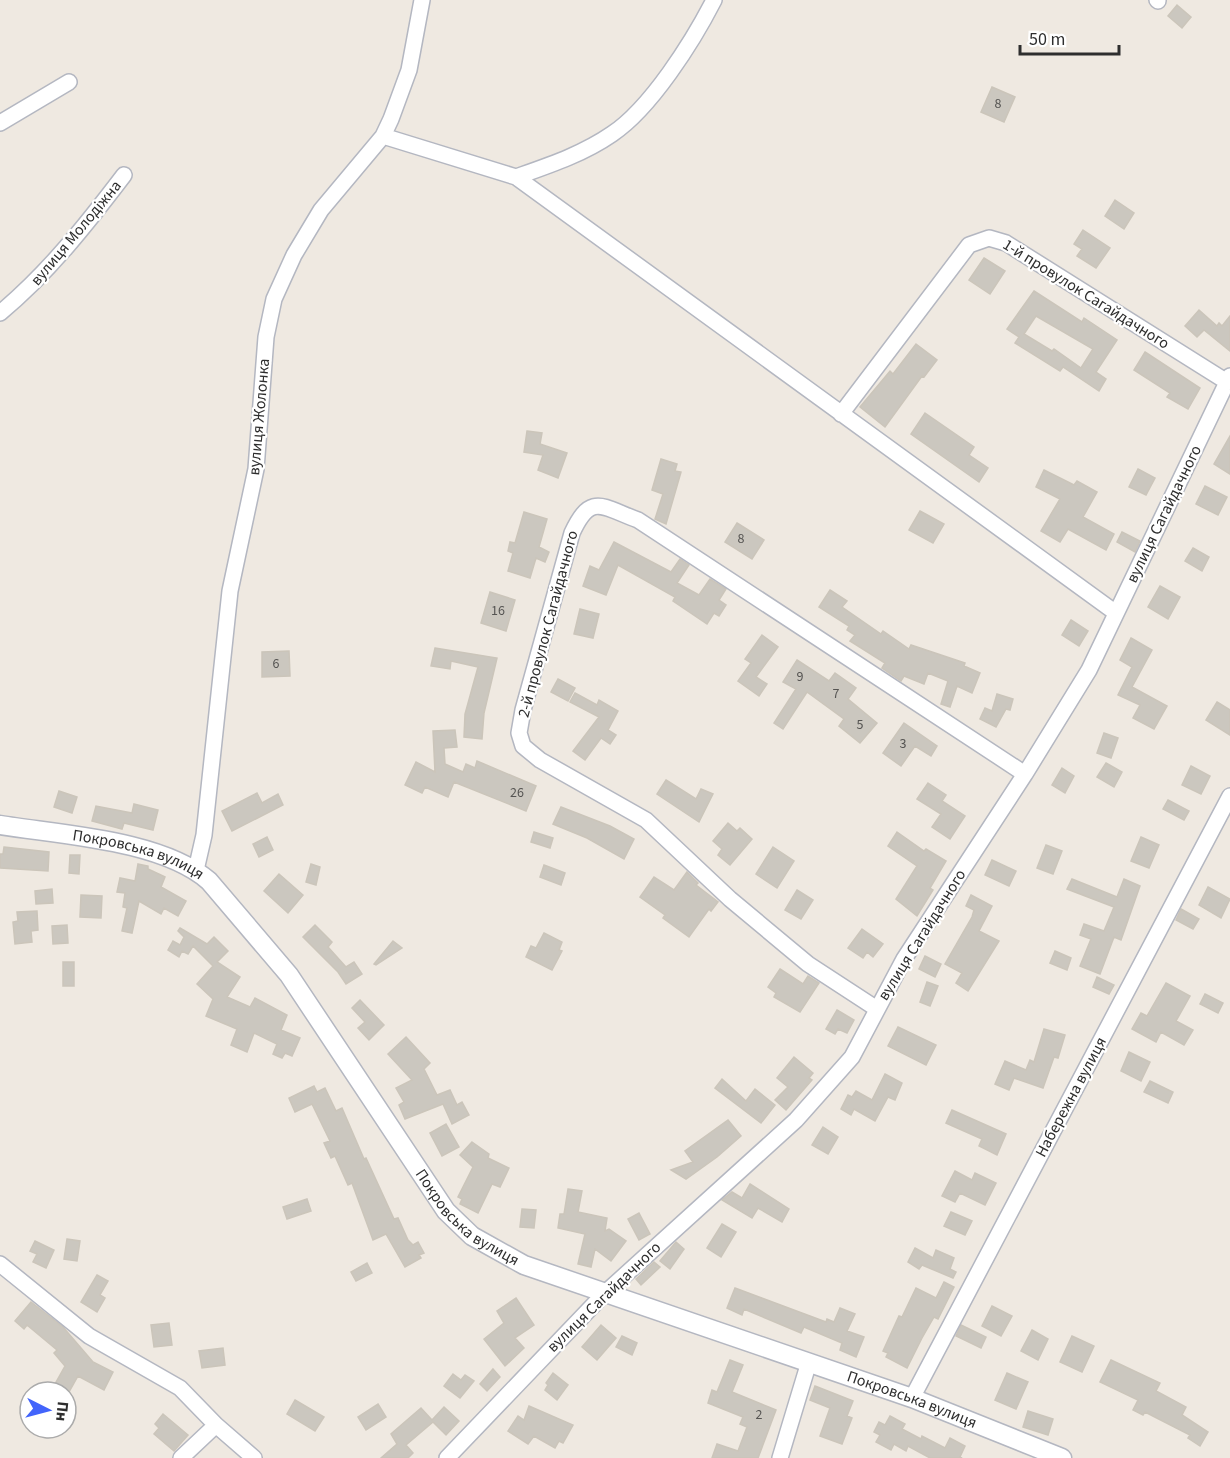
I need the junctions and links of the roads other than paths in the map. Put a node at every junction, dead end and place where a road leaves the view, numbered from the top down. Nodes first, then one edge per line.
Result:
1 (422, 0) edge
2 (714, 0) edge
3 (69, 82) dead end
4 (0, 123) edge
5 (382, 136) junction
6 (124, 175) dead end
7 (516, 177) junction
8 (0, 313) edge
9 (1228, 379) edge
10 (841, 414) junction
11 (1116, 613) junction
12 (1025, 774) junction
13 (1230, 796) edge
14 (0, 825) edge
15 (196, 870) junction
16 (877, 1009) junction
17 (0, 1264) edge
18 (604, 1294) junction
19 (809, 1362) junction
20 (912, 1398) junction
21 (216, 1425) junction
22 (181, 1458) edge
23 (255, 1458) edge
24 (447, 1458) edge
25 (780, 1458) edge
26 (1062, 1458) edge

1 - 5 street, вулиця Жолонка
2 - 7 street
3 - 4 street
5 - 7 street
5 - 15 street, вулиця Жолонка
6 - 8 street, вулиця Молодіжна
7 - 10 street
9 - 10 street, 1-й провулок Сагайдачного
9 - 11 street, вулиця Сагайдачного
10 - 11 street
11 - 12 street, вулиця Сагайдачного
12 - 16 street, вулиця Сагайдачного
12 - 16 street, 2-й провулок Сагайдачного
13 - 20 street, Набережна вулиця
14 - 15 street, Покровська вулиця
15 - 18 street, Покровська вулиця
16 - 18 street, вулиця Сагайдачного
17 - 21 street
18 - 19 street, Покровська вулиця
18 - 24 street, вулиця Сагайдачного
19 - 20 street, Покровська вулиця
19 - 25 street
20 - 26 street, Покровська вулиця
21 - 22 street
21 - 23 street

